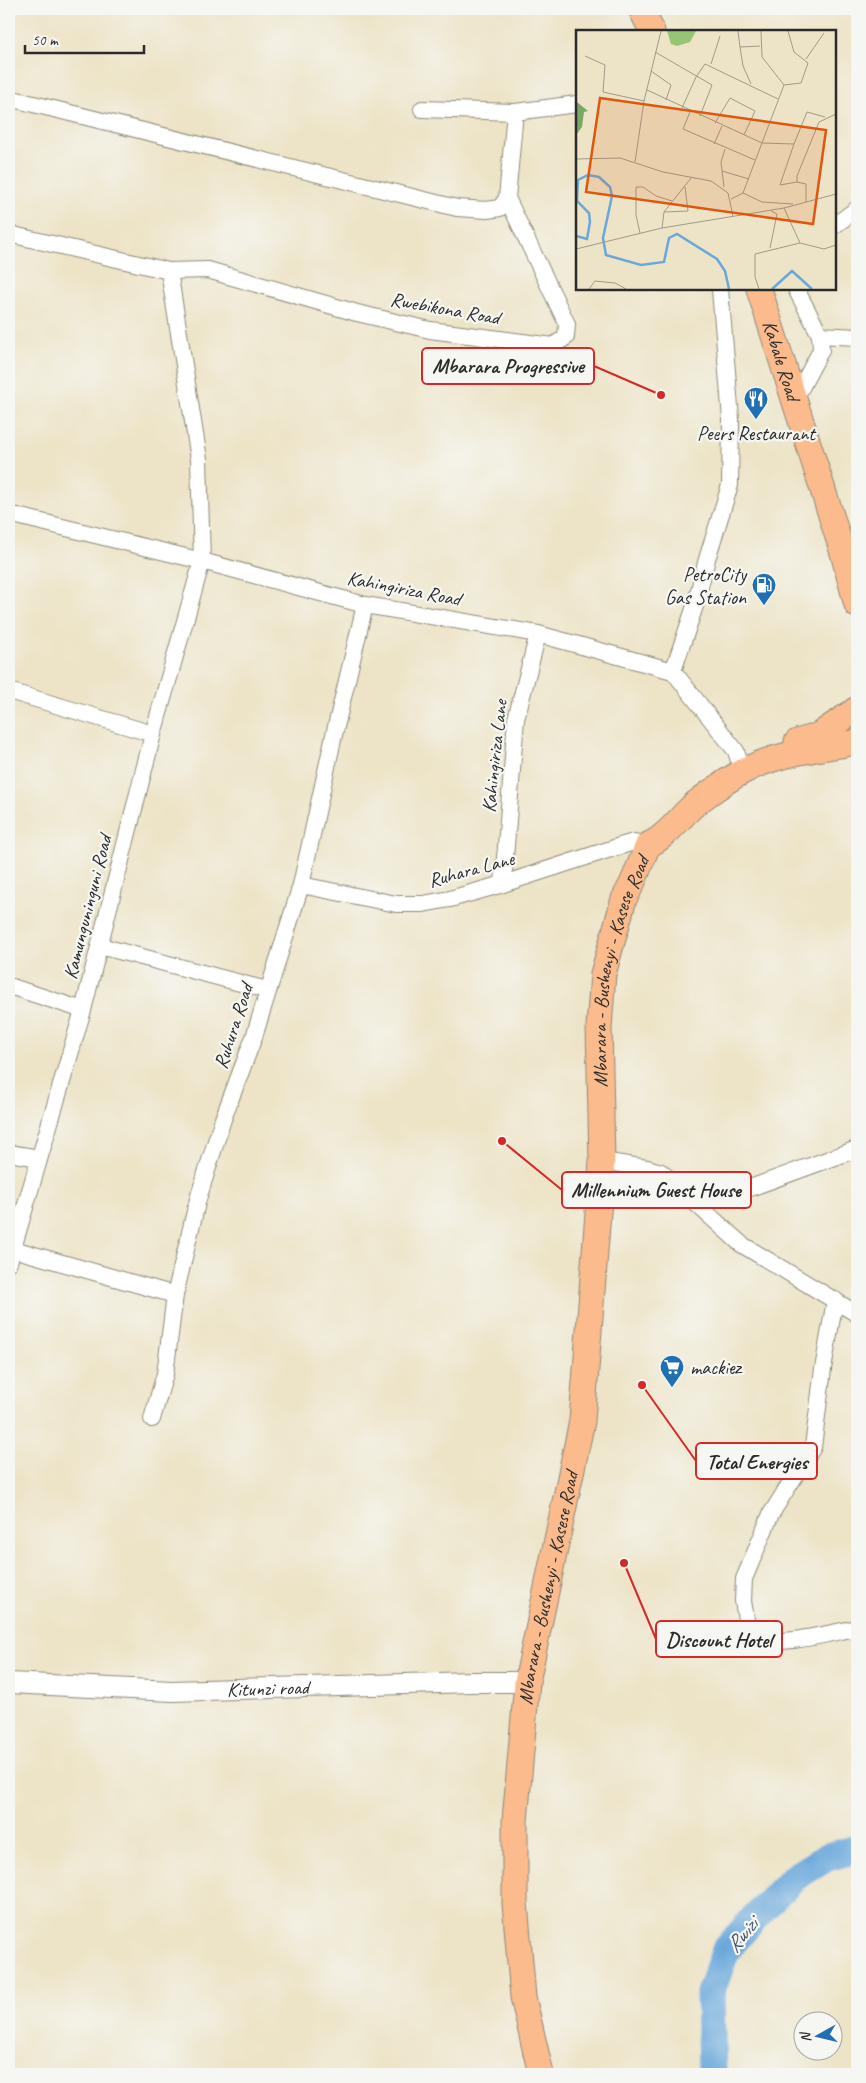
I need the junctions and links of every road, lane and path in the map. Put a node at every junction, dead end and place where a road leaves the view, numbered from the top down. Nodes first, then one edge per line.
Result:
1 (641, 9) edge
2 (652, 30) edge
3 (9, 98) edge
4 (576, 104) edge
5 (422, 110) dead end
6 (515, 112) junction
7 (507, 198) junction
8 (857, 209) edge
9 (836, 224) edge
10 (9, 234) edge
11 (169, 271) junction
12 (720, 290) edge
13 (759, 290) edge
14 (797, 290) edge
15 (820, 335) junction
16 (857, 337) edge
17 (794, 401) junction
18 (9, 514) edge
19 (202, 561) junction
20 (365, 605) junction
21 (857, 605) edge
22 (538, 634) junction
23 (673, 671) junction
24 (9, 691) edge
25 (857, 709) edge
26 (153, 734) junction
27 (850, 745) edge
28 (741, 767) junction
29 (641, 844) junction
30 (503, 884) junction
31 (302, 885) junction
32 (100, 946) junction
33 (9, 986) edge
34 (267, 990) junction
35 (83, 1010) junction
36 (857, 1149) edge
37 (9, 1153) edge
38 (39, 1158) junction
39 (602, 1161) junction
40 (697, 1204) junction
41 (11, 1255) edge
42 (175, 1295) junction
43 (835, 1300) junction
44 (857, 1314) edge
45 (152, 1419) dead end
46 (857, 1628) edge
47 (527, 1682) junction
48 (9, 1683) edge
49 (541, 2074) edge

1 - 2 main road
3 - 7 street
4 - 6 street
5 - 6 street
6 - 7 street
7 - 11 street, Rwebikona Road
8 - 9 street
10 - 11 street, Rwebikona Road
11 - 19 street, Kamunguninguni Road
12 - 23 street
13 - 17 main road, Kabale Road
14 - 15 street
15 - 16 street
15 - 17 street
17 - 21 main road, Kabale Road
18 - 19 street, Kahingiriza Road
19 - 20 street, Kahingiriza Road
19 - 26 street, Kamunguninguni Road
20 - 22 street, Kahingiriza Road
20 - 31 street, Ruhura Road
22 - 23 street, Kahingiriza Road
22 - 30 street, Kahingiriza Lane
23 - 28 street
24 - 26 street
25 - 28 main road, Mbarara - Bushenyi - Kasese Road
26 - 32 street, Kamunguninguni Road
27 - 28 main road, Mbarara - Bushenyi - Kasese Road
28 - 29 main road, Mbarara - Bushenyi - Kasese Road
29 - 30 street, Ruhara Lane
29 - 39 main road, Mbarara - Bushenyi - Kasese Road
30 - 31 street, Ruhara Lane
31 - 34 street, Ruhura Road
32 - 34 street
32 - 35 street, Kamunguninguni Road
33 - 35 street
34 - 42 street, Ruhura Road
35 - 38 street, Kamunguninguni Road
36 - 40 street
37 - 38 street
38 - 41 street, Kamunguninguni Road
39 - 40 street
39 - 47 main road, Mbarara - Bushenyi - Kasese Road
40 - 43 street
41 - 42 street
42 - 45 street, Ruhura Road
43 - 44 street
43 - 46 street
47 - 48 street, Kitunzi road
47 - 49 main road, Mbarara - Bushenyi - Kasese Road

